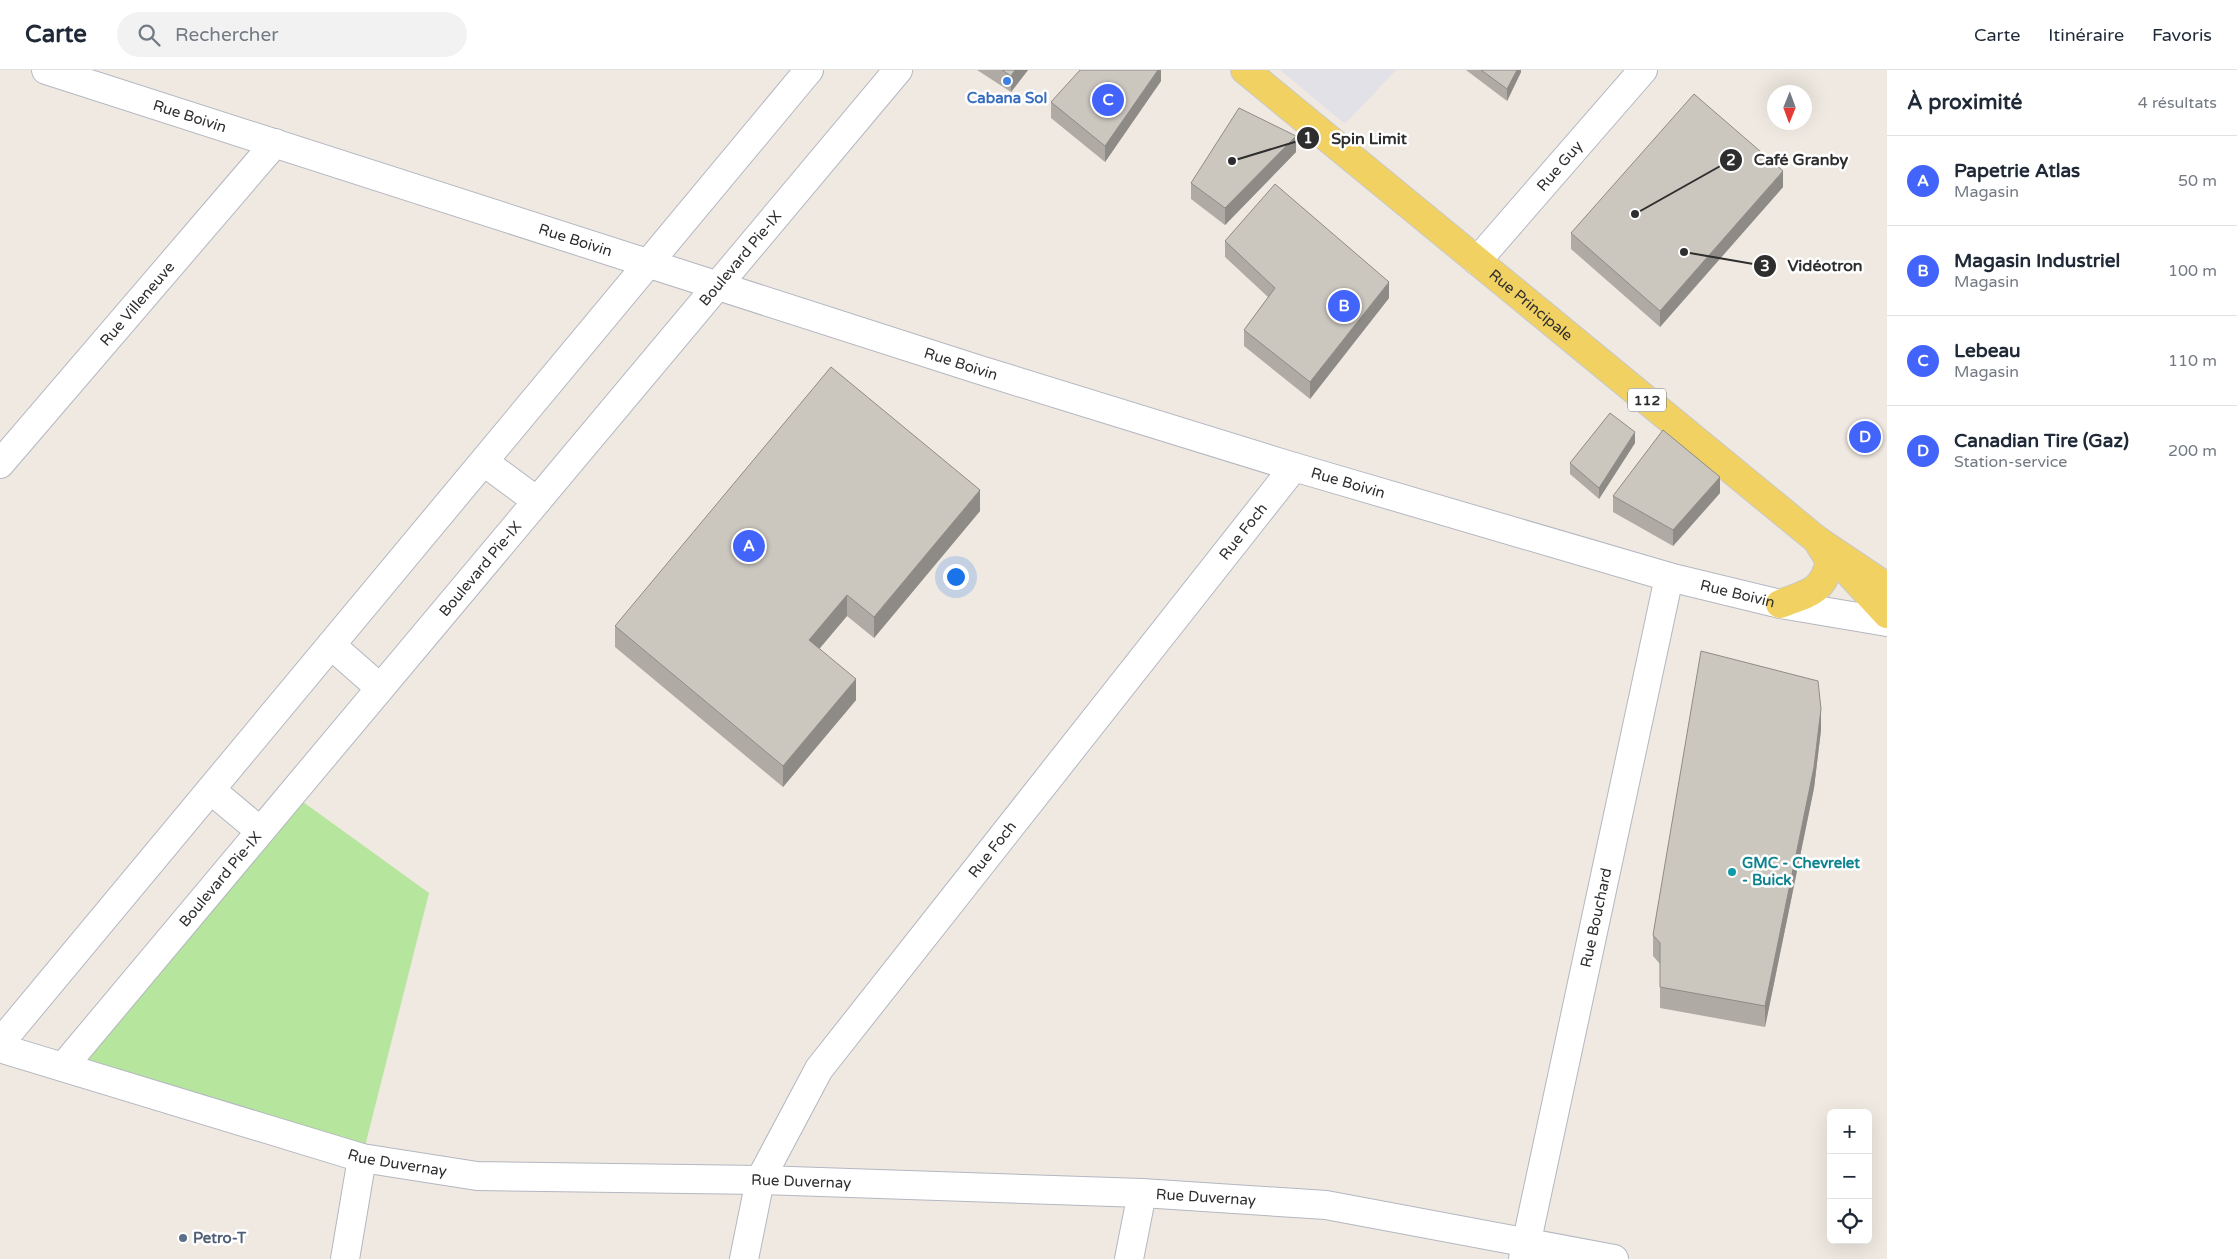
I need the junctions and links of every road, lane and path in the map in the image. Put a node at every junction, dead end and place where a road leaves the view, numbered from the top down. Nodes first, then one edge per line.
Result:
1 (46, 70) edge
2 (809, 70) edge
3 (1245, 70) edge
4 (1643, 70) edge
5 (893, 72) edge
6 (275, 143) junction
7 (1478, 261) junction
8 (648, 263) junction
9 (718, 285) junction
10 (484, 462) junction
11 (0, 464) edge
12 (1294, 467) junction
13 (537, 501) junction
14 (1817, 540) junction
15 (1669, 577) junction
16 (1887, 587) edge
17 (1780, 604) junction
18 (1887, 614) edge
19 (1887, 622) edge
20 (331, 645) junction
21 (380, 688) junction
22 (210, 790) junction
23 (260, 831) junction
24 (0, 1043) edge
25 (0, 1048) edge
26 (63, 1067) junction
27 (362, 1158) junction
28 (760, 1180) junction
29 (1142, 1193) junction
30 (1525, 1251) edge
31 (345, 1259) edge
32 (744, 1259) edge
33 (1129, 1259) edge
34 (1614, 1259) edge

1 - 6 street, Rue Boivin
2 - 8 street
3 - 7 main road, Rue Principale / 112
4 - 7 street, Rue Guy
5 - 9 street, Boulevard Pie-IX
6 - 8 street, Rue Boivin
6 - 11 street, Rue Villeneuve
7 - 14 main road, Rue Principale / 112
8 - 9 street, Rue Boivin
8 - 10 street
9 - 12 street, Rue Boivin
9 - 13 street, Boulevard Pie-IX
10 - 13 street
10 - 20 street
12 - 15 street, Rue Boivin
12 - 28 street, Rue Foch
13 - 21 street, Boulevard Pie-IX
14 - 16 main road, Rue Principale / 112
14 - 17 main road
14 - 18 main road, Rue Principale / 112
15 - 17 street, Rue Boivin
15 - 30 street, Rue Bouchard
17 - 19 street, Rue Boivin
20 - 21 street
20 - 22 street
21 - 23 street, Boulevard Pie-IX
22 - 23 street
22 - 24 street
23 - 26 street, Boulevard Pie-IX
25 - 26 street, Rue Duvernay
26 - 27 street, Rue Duvernay
27 - 28 street, Rue Duvernay
27 - 31 street
28 - 29 street, Rue Duvernay
28 - 32 street, Rue Foch
29 - 30 street, Rue Duvernay
29 - 33 street
30 - 34 street, Rue Duvernay

